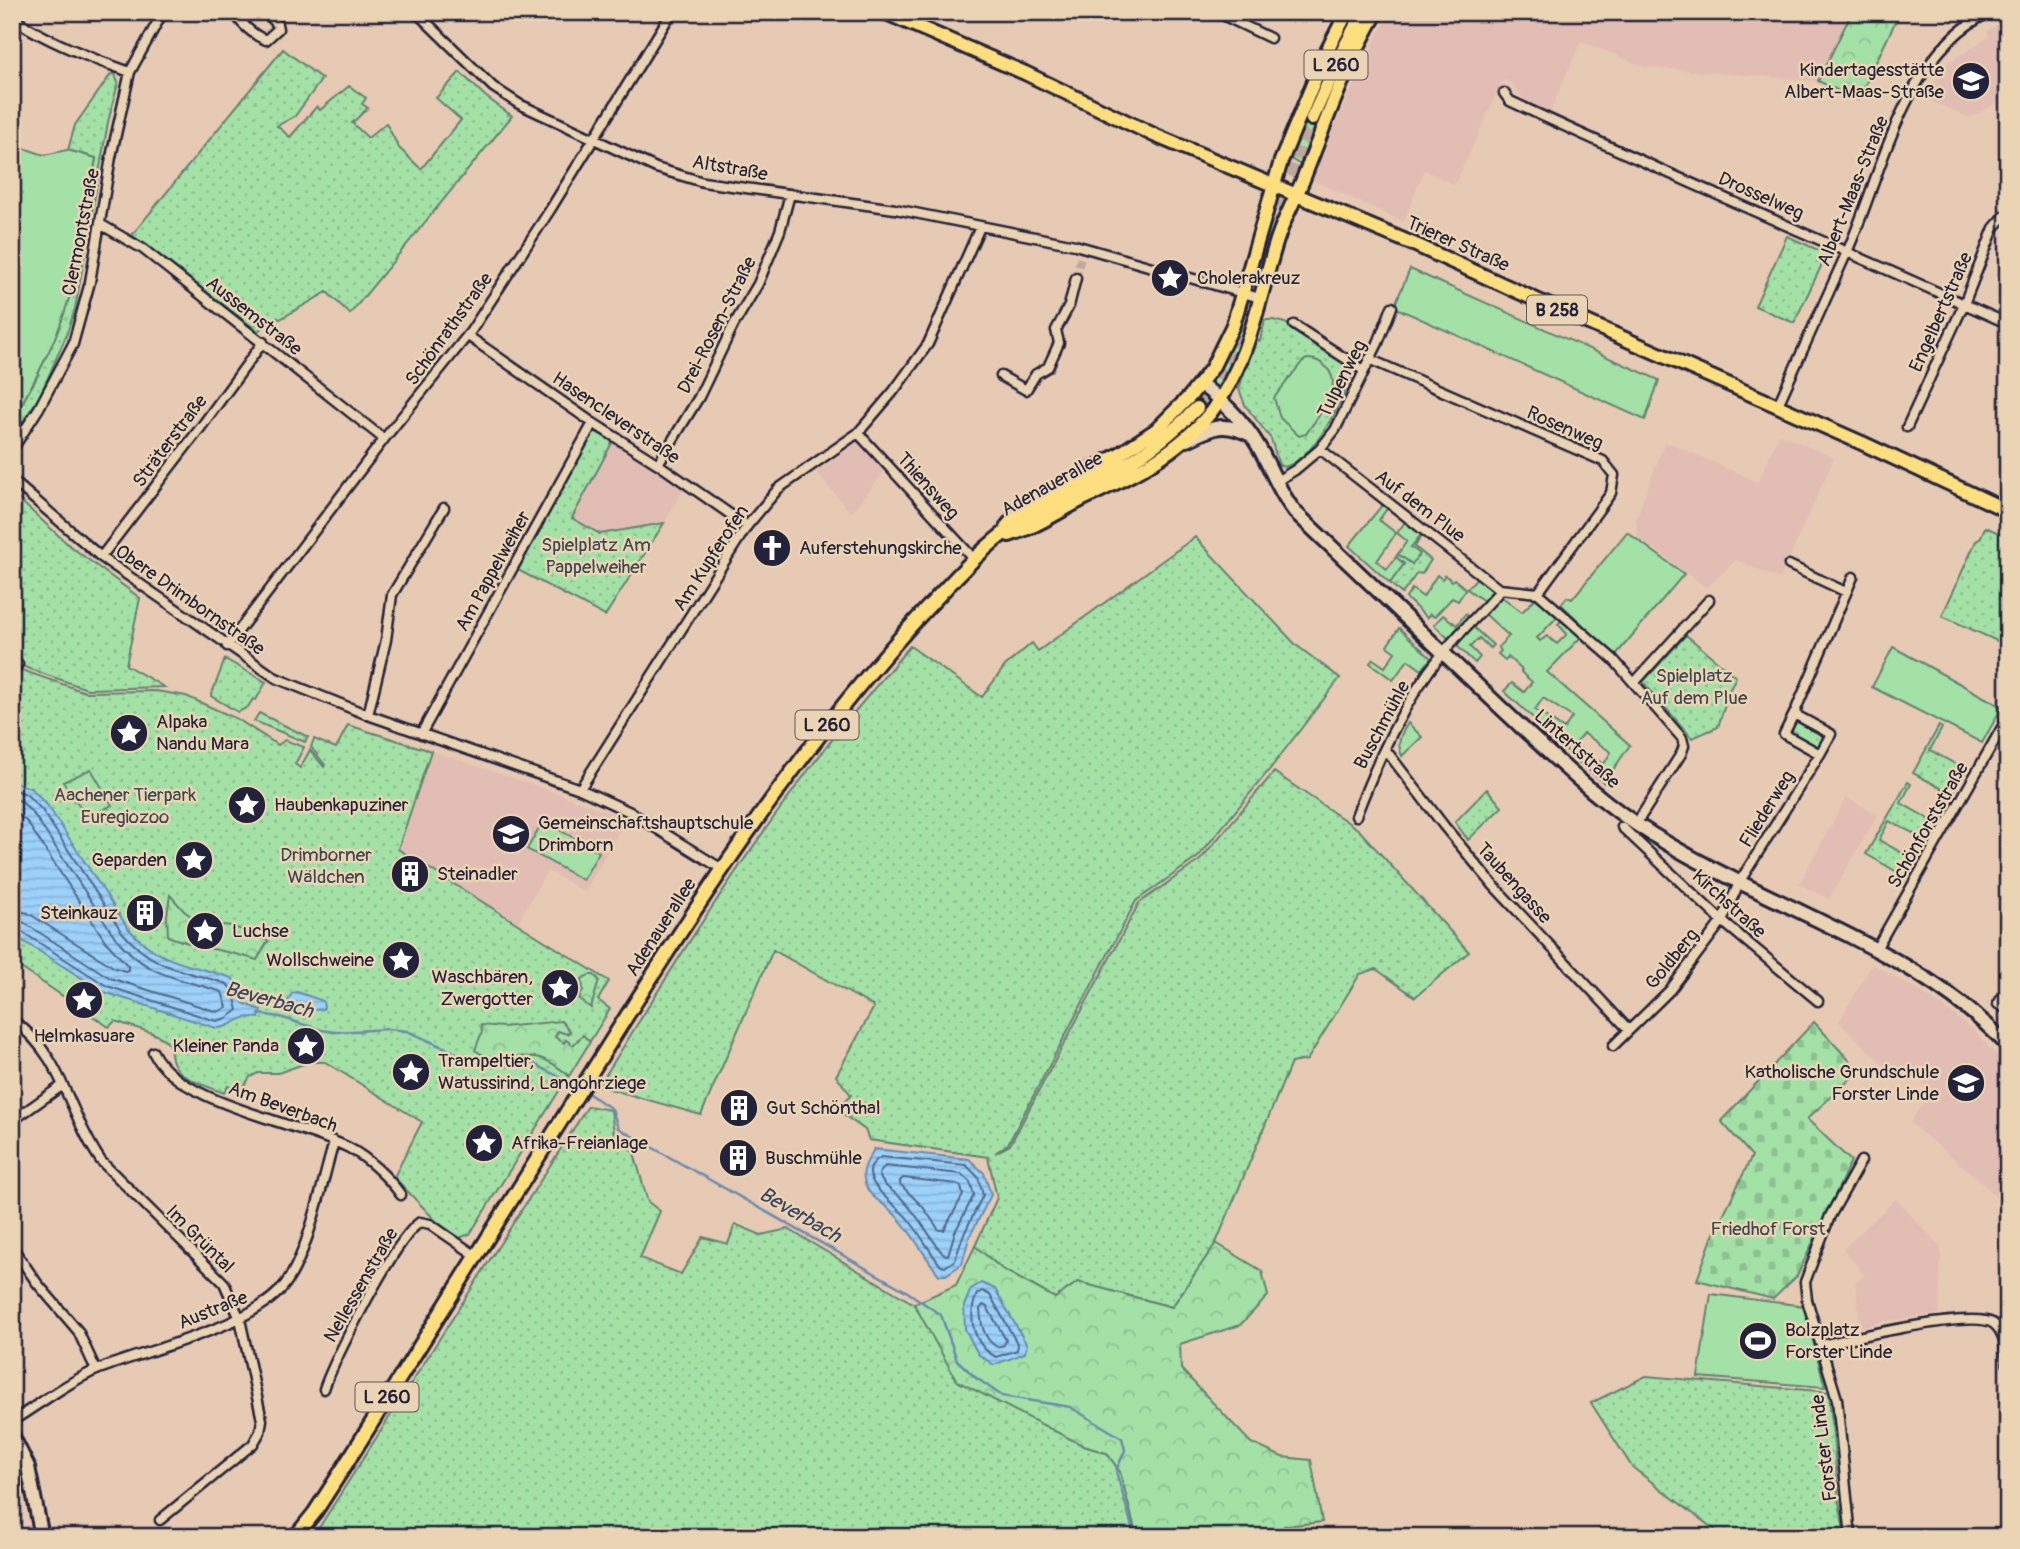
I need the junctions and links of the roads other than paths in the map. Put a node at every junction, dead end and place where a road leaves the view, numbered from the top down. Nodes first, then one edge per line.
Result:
1 (163, 12) edge
2 (234, 12) edge
3 (266, 12) edge
4 (416, 12) edge
5 (672, 12) edge
6 (1216, 12) edge
7 (1347, 12) edge
8 (1363, 12) edge
9 (1377, 12) edge
10 (1990, 12) edge
11 (889, 13) edge
12 (12, 17) edge
13 (1270, 38) dead end
14 (130, 72) junction
15 (1504, 93) dead end
16 (1312, 119) tunnel mouth
17 (594, 139) junction
18 (1274, 185) junction
19 (790, 194) junction
20 (1297, 195) junction
21 (2008, 212) edge
22 (100, 224) junction
23 (980, 227) junction
24 (1084, 248) junction
25 (1847, 251) junction
26 (1081, 257) tunnel mouth
27 (1076, 278) tunnel mouth
28 (1242, 293) junction
29 (1259, 298) junction
30 (1964, 304) junction
31 (1392, 307) dead end
32 (1294, 325) dead end
33 (2008, 326) edge
34 (468, 336) junction
35 (263, 342) junction
36 (1369, 359) junction
37 (1363, 370) junction
38 (1001, 376) dead end
39 (1201, 384) junction
40 (1220, 399) junction
41 (1777, 407) junction
42 (1197, 408) tunnel mouth
43 (593, 423) junction
44 (1907, 428) dead end
45 (858, 433) junction
46 (1252, 435) junction
47 (384, 439) junction
48 (1179, 443) junction
49 (1320, 449) junction
50 (12, 450) edge
51 (658, 464) junction
52 (12, 480) edge
53 (1275, 482) junction
54 (444, 508) dead end
55 (2008, 511) edge
56 (747, 526) junction
57 (998, 538) junction
58 (101, 557) junction
59 (974, 559) junction
60 (1789, 565) dead end
61 (1853, 577) dead end
62 (1499, 589) junction
63 (1846, 592) junction
64 (1538, 593) junction
65 (1709, 600) dead end
66 (227, 646) junction
67 (1442, 653) junction
68 (1635, 682) junction
69 (1794, 714) junction
70 (368, 715) junction
71 (2008, 717) edge
72 (421, 733) junction
73 (1385, 749) junction
74 (1820, 754) junction
75 (580, 789) junction
76 (1356, 816) dead end
77 (1636, 824) junction
78 (1622, 827) dead end
79 (722, 869) junction
80 (1740, 881) junction
81 (1722, 921) junction
82 (1876, 949) junction
83 (2008, 987) edge
84 (1818, 1001) dead end
85 (2008, 1010) edge
86 (12, 1020) edge
87 (1629, 1030) junction
88 (1613, 1046) dead end
89 (2008, 1046) edge
90 (153, 1052) dead end
91 (63, 1085) junction
92 (12, 1121) edge
93 (334, 1142) junction
94 (1861, 1161) dead end
95 (401, 1195) dead end
96 (12, 1247) edge
97 (475, 1255) junction
98 (240, 1319) junction
99 (1821, 1345) junction
100 (2008, 1365) edge
101 (96, 1370) junction
102 (324, 1389) dead end
103 (12, 1422) edge
104 (12, 1435) edge
105 (160, 1520) dead end
106 (2008, 1528) edge
107 (42, 1537) edge
108 (295, 1537) edge
109 (1851, 1537) edge
110 (2006, 1537) edge

1 - 14 street, Clermontstraße
2 - 3 street
4 - 17 street, Altstraße
5 - 17 street, Schönrathstraße
6 - 13 street
7 - 18 main road
8 - 16 main road, L 260
9 - 20 main road
10 - 25 street, Albert-Maas-Straße
11 - 18 main road, Trierer Straße / B 258
12 - 14 street
14 - 22 street, Clermontstraße
15 - 25 street, Drosselweg
17 - 19 street, Altstraße
17 - 34 street, Schönrathstraße
18 - 20 main road, Trierer Straße / B 258
18 - 28 main road
19 - 23 street, Altstraße
19 - 51 street, Drei-Rosen-Straße
20 - 29 main road
20 - 41 main road, Trierer Straße / B 258
21 - 30 street, Engelbertstraße
22 - 35 street, Aussemstraße
22 - 50 street, Clermontstraße
23 - 24 street, Altstraße
23 - 45 street, Am Kupferofen
24 - 26 street
24 - 28 street, Altstraße
25 - 30 street, Drosselweg
25 - 41 street, Albert-Maas-Straße
27 - 38 street
28 - 29 street, Altstraße
28 - 39 main road
29 - 40 main road
30 - 33 street, Drosselweg
30 - 44 street, Engelbertstraße
31 - 36 street, Tulpenweg
32 - 37 street
34 - 43 street, Hasencleverstraße
34 - 47 street, Schönrathstraße
35 - 47 street, Aussemstraße
35 - 58 street, Sträterstraße
36 - 37 street, Tulpenweg
36 - 64 street, Rosenweg
37 - 49 street, Tulpenweg
39 - 40 main road, Lintertstraße
39 - 57 main road
40 - 46 main road, Lintertstraße
40 - 48 main road
41 - 55 main road, Trierer Straße / B 258
42 - 57 main road, Adenauerallee / L 260
43 - 51 street, Hasencleverstraße
43 - 72 street, Am Pappelweiher
45 - 56 street, Am Kupferofen
45 - 59 street, Thiensweg
46 - 48 main road
46 - 53 main road, Lintertstraße
47 - 66 street, Schönrathstraße
48 - 57 main road
49 - 53 street, Tulpenweg
49 - 62 street, Auf dem Plue
51 - 56 street, Hasencleverstraße
52 - 58 street, Obere Drimbornstraße
53 - 67 main road, Lintertstraße
54 - 70 street
56 - 75 street, Am Kupferofen
57 - 59 main road, Adenauerallee / L 260
58 - 66 street, Obere Drimbornstraße
59 - 79 main road, Adenauerallee / L 260
60 - 63 street
61 - 63 street
62 - 64 street
62 - 67 street, Buschmühle
63 - 69 street
64 - 68 street
65 - 68 street
66 - 70 street, Obere Drimbornstraße
67 - 73 street, Buschmühle
67 - 77 main road, Lintertstraße
68 - 77 street
69 - 74 street
69 - 74 street
70 - 72 street, Obere Drimbornstraße
71 - 82 street, Schönforststraße
72 - 75 street, Obere Drimbornstraße
73 - 76 street, Buschmühle
73 - 87 street, Taubengasse
74 - 80 street, Fliederweg
75 - 79 street, Obere Drimbornstraße
77 - 80 main road, Lintertstraße
78 - 81 street, Kirchstraße
79 - 97 main road, Adenauerallee / L 260
80 - 81 street, Goldberg
80 - 82 main road, Lintertstraße
81 - 84 street, Kirchstraße
81 - 87 street, Goldberg
82 - 89 main road, Lintertstraße
83 - 85 street
86 - 91 street, Im Grüntal
87 - 88 street, Goldberg
90 - 93 street, Am Beverbach
91 - 92 street
91 - 98 street, Im Grüntal
93 - 95 street, Am Beverbach
93 - 98 street, Austraße
94 - 99 street, Forster Linde
96 - 101 street
97 - 102 street, Nellessenstraße
97 - 108 main road, Adenauerallee / L 260
98 - 101 street, Austraße
98 - 105 street, Im Grüntal
99 - 100 street
99 - 109 street, Forster Linde
101 - 103 street, Austraße
104 - 107 main road
106 - 110 street

